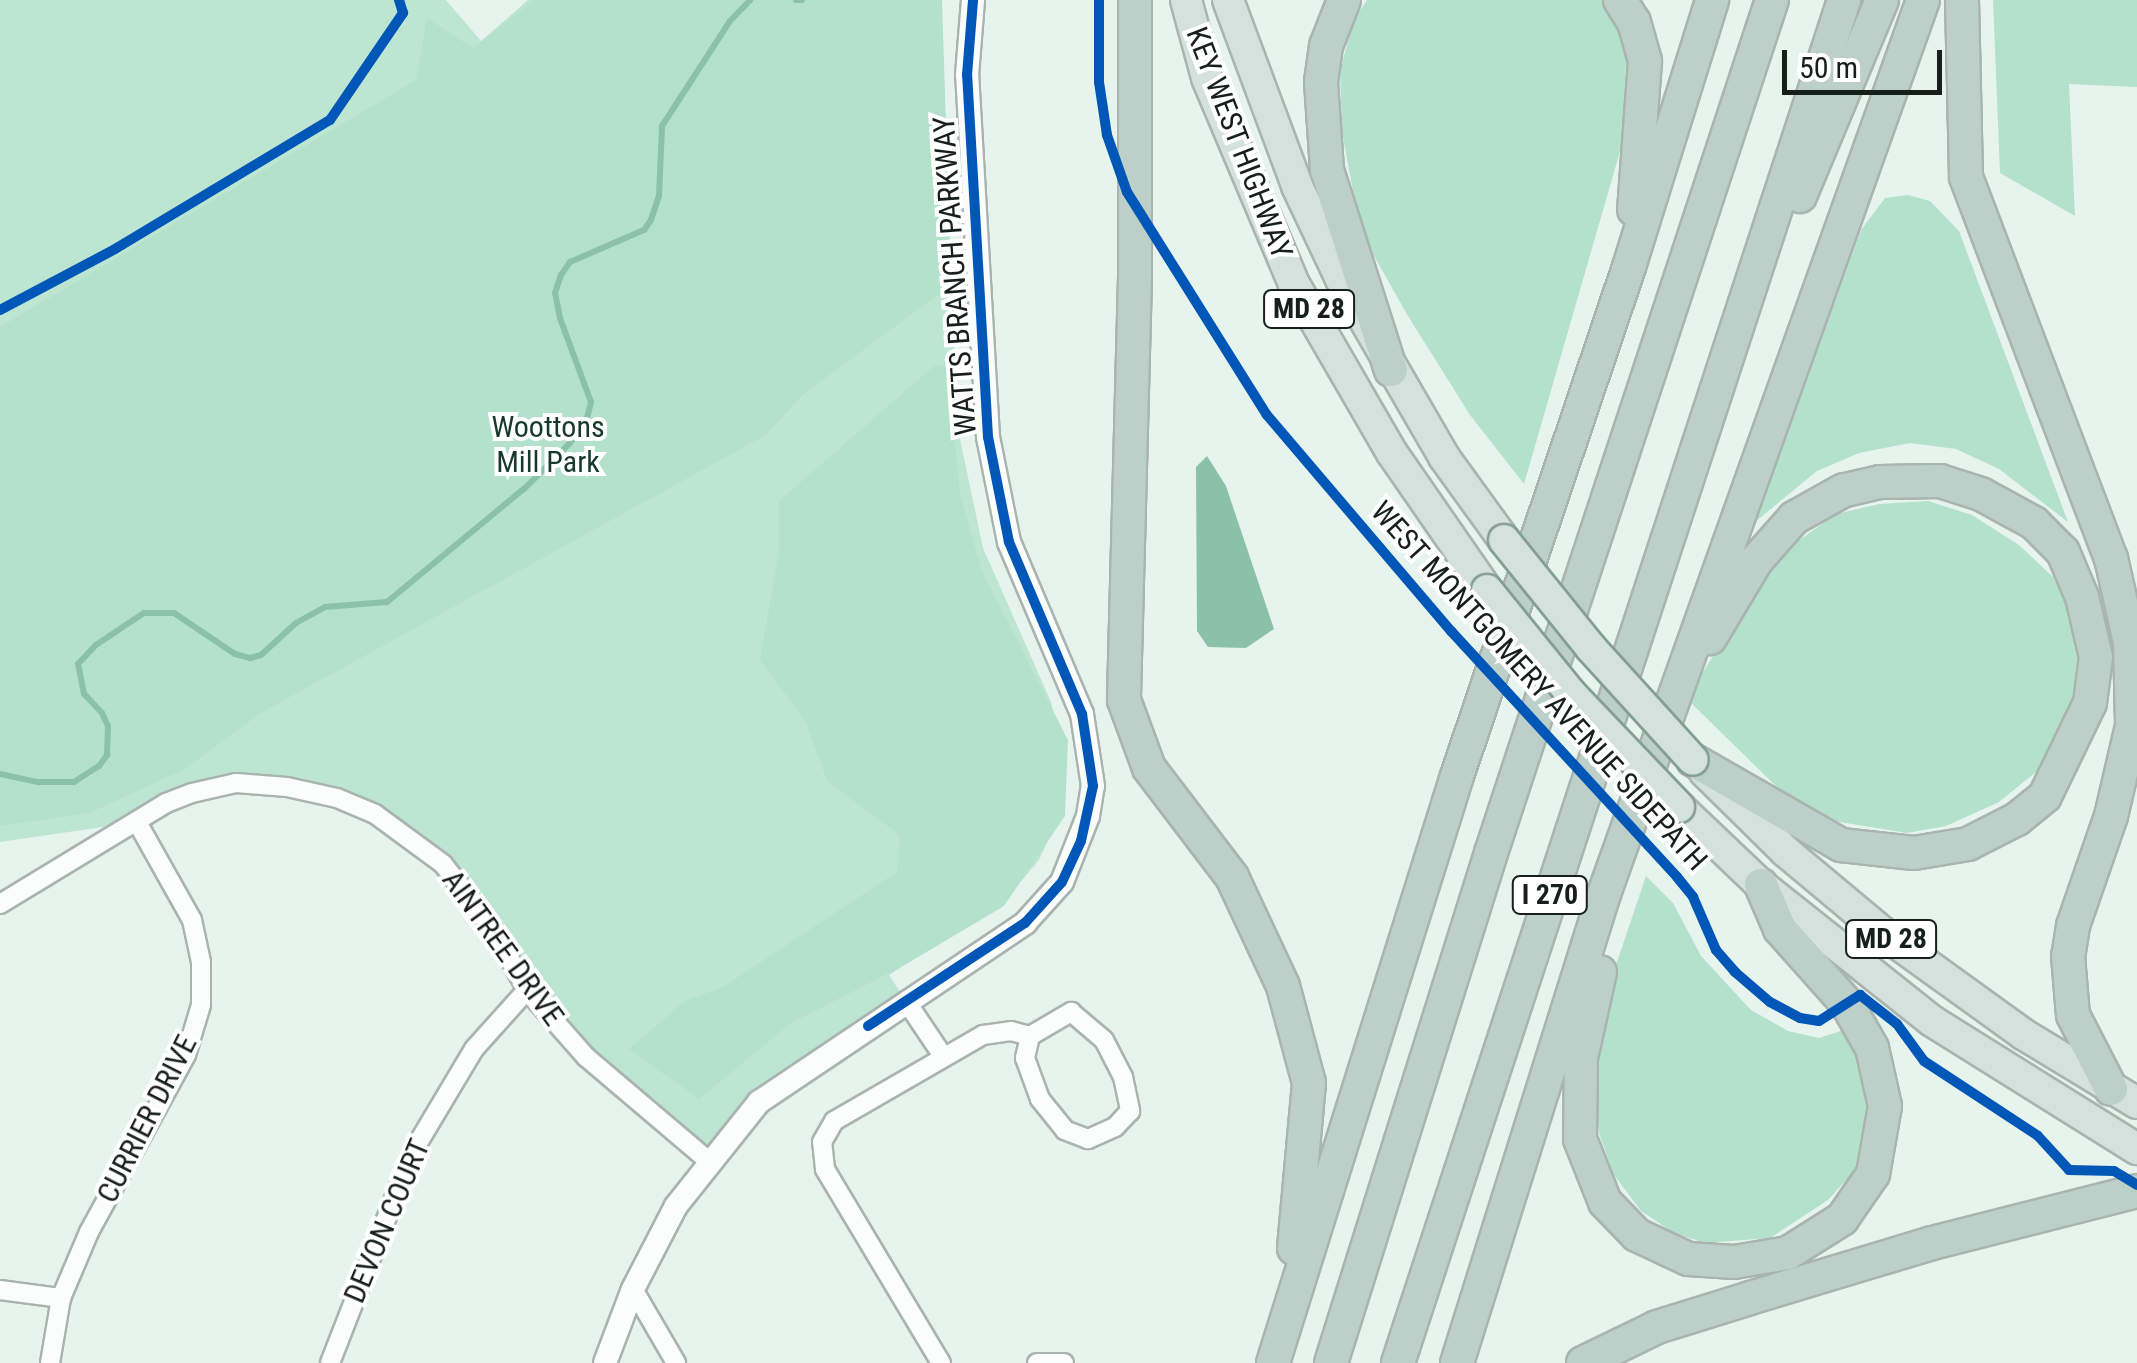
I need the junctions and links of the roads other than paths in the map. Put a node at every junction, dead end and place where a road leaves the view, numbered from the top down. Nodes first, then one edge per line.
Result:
1 (973, 0) edge
2 (1134, 0) edge
3 (1186, 0) edge
4 (1228, 0) edge
5 (1344, 0) edge
6 (1620, 0) edge
7 (1712, 0) edge
8 (1772, 0) edge
9 (1844, 0) edge
10 (1882, 0) edge
11 (1923, 0) edge
12 (1962, 0) edge
13 (1629, 267) junction
14 (1390, 370) junction
15 (1704, 427) junction
16 (1672, 702) junction
17 (1694, 760) junction
18 (137, 822) junction
19 (1622, 842) junction
20 (1762, 885) junction
21 (0, 904) edge
22 (528, 990) junction
23 (906, 1001) junction
24 (1030, 1036) junction
25 (943, 1056) junction
26 (2124, 1096) edge
27 (2137, 1149) edge
28 (710, 1162) junction
29 (2137, 1191) edge
30 (632, 1289) junction
31 (0, 1290) edge
32 (62, 1298) junction
33 (1289, 1303) junction
34 (50, 1363) edge
35 (330, 1363) edge
36 (605, 1363) edge
37 (676, 1363) edge
38 (941, 1363) edge
39 (1037, 1363) edge
40 (1064, 1363) edge
41 (1273, 1363) edge
42 (1331, 1363) edge
43 (1398, 1363) edge
44 (1457, 1363) edge
45 (1583, 1363) edge

1 - 23 street, WATTS BRANCH PARKWAY
2 - 33 highway
3 - 20 main road, KEY WEST HIGHWAY / MD 28, bridge
4 - 14 main road, MD 28
5 - 14 highway
6 - 13 highway
7 - 13 highway
8 - 42 highway, I 270
9 - 15 highway, I 270
10 - 15 highway
11 - 16 highway, I 270
12 - 26 highway
13 - 33 highway
14 - 17 main road, MD 28, bridge
15 - 43 highway, I 270
16 - 17 highway
16 - 19 highway, I 270
17 - 26 main road, MD 28
18 - 21 street, AINTREE DRIVE
18 - 22 street, AINTREE DRIVE
18 - 32 street, CURRIER DRIVE
19 - 20 highway
19 - 44 highway, I 270
20 - 27 main road, MD 28
22 - 28 street, AINTREE DRIVE
22 - 35 street, DEVON COURT
23 - 25 street
23 - 28 street, WATTS BRANCH PARKWAY
24 - 24 street
24 - 25 street
25 - 38 street
28 - 30 street, WATTS BRANCH PARKWAY
29 - 45 highway
30 - 36 street, WATTS BRANCH PARKWAY
30 - 37 street
31 - 32 street
32 - 34 street, CURRIER DRIVE
33 - 41 highway
39 - 40 street

